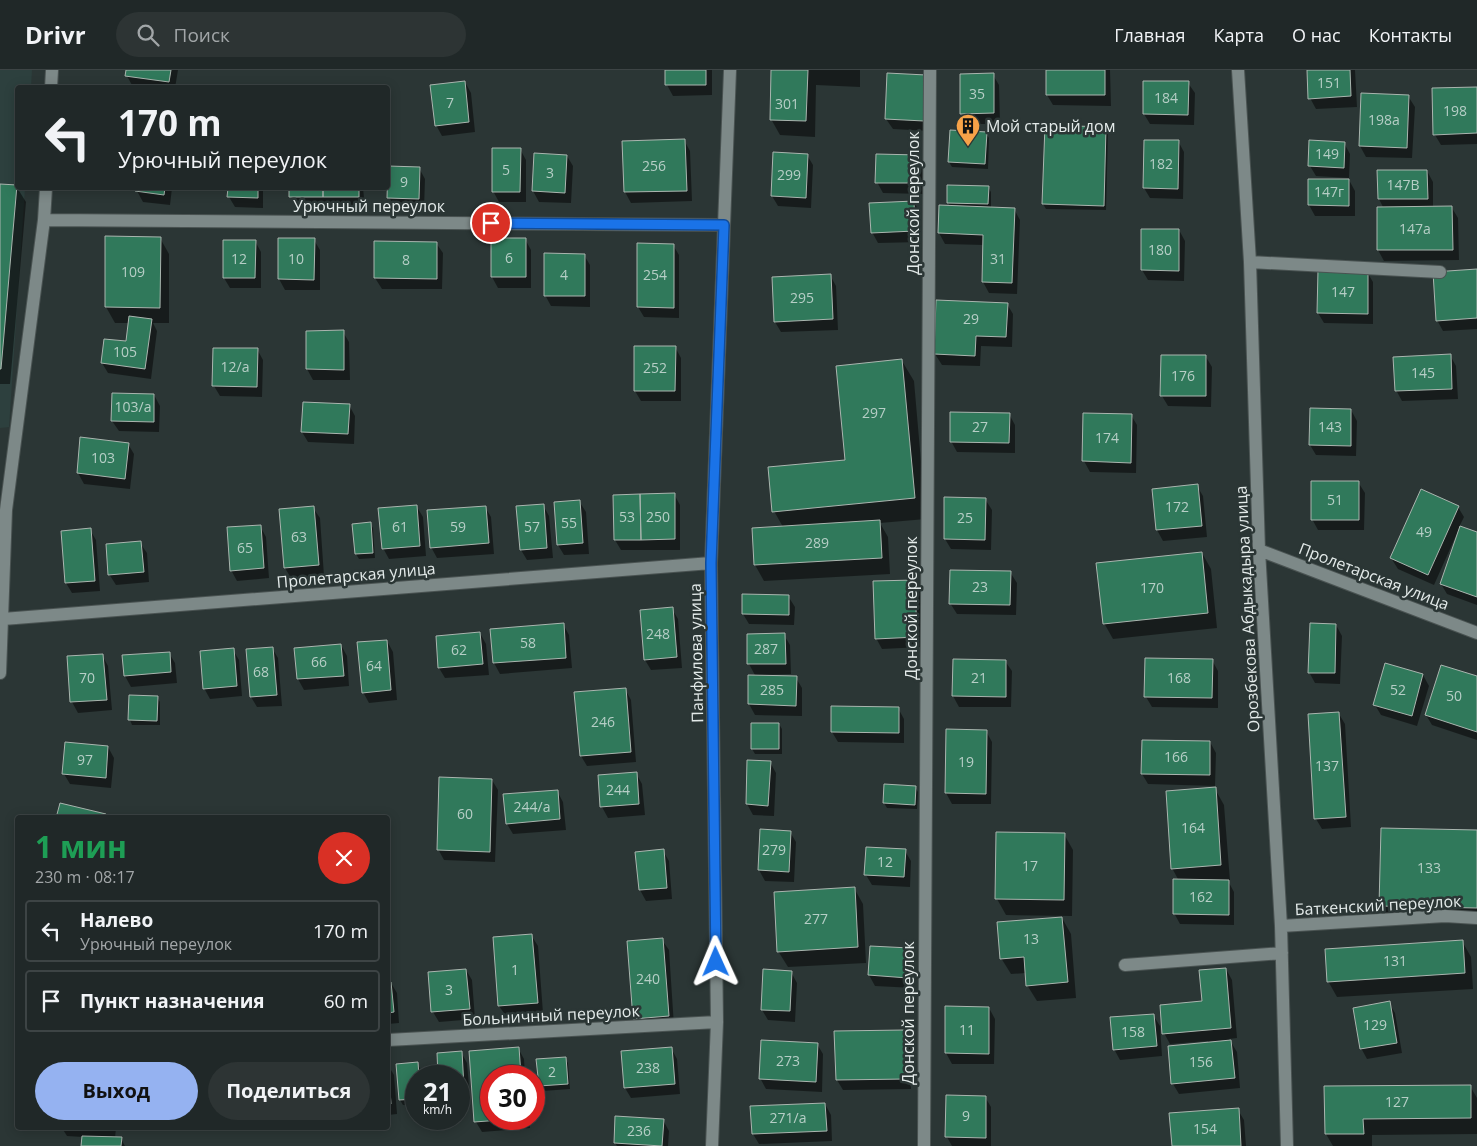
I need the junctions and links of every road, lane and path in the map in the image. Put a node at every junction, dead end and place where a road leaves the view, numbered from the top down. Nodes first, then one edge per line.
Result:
1 (52, 70) edge
2 (730, 70) edge
3 (930, 70) edge
4 (1238, 70) edge
5 (51, 85) edge
6 (46, 190) edge
7 (44, 220) junction
8 (724, 225) junction
9 (1250, 262) junction
10 (1440, 272) dead end
11 (3, 508) edge
12 (1259, 550) junction
13 (711, 563) junction
14 (3, 619) junction
15 (1477, 633) edge
16 (0, 674) edge
17 (1477, 918) edge
18 (1281, 926) junction
19 (1282, 953) junction
20 (1125, 965) dead end
21 (717, 1022) junction
22 (390, 1040) edge
23 (712, 1146) edge
24 (924, 1146) edge
25 (1287, 1146) edge

1 - 5 street
2 - 8 street, Панфилова улица
3 - 24 street, Донской переулок
4 - 9 street, Орозбекова Абдыкадыра улица
6 - 7 street
7 - 8 street, Урючный переулок
7 - 11 street
8 - 13 street, Панфилова улица
9 - 10 street
9 - 12 street, Орозбекова Абдыкадыра улица
11 - 14 street
12 - 15 street, Пролетарская улица
12 - 18 street, Орозбекова Абдыкадыра улица
13 - 14 street, Пролетарская улица
13 - 21 street, Панфилова улица
14 - 16 street
17 - 18 street, Баткенский переулок
18 - 19 street, Орозбекова Абдыкадыра улица
19 - 20 street
19 - 25 street, Орозбекова Абдыкадыра улица
21 - 22 street, Больничный переулок
21 - 23 street, Панфилова улица

